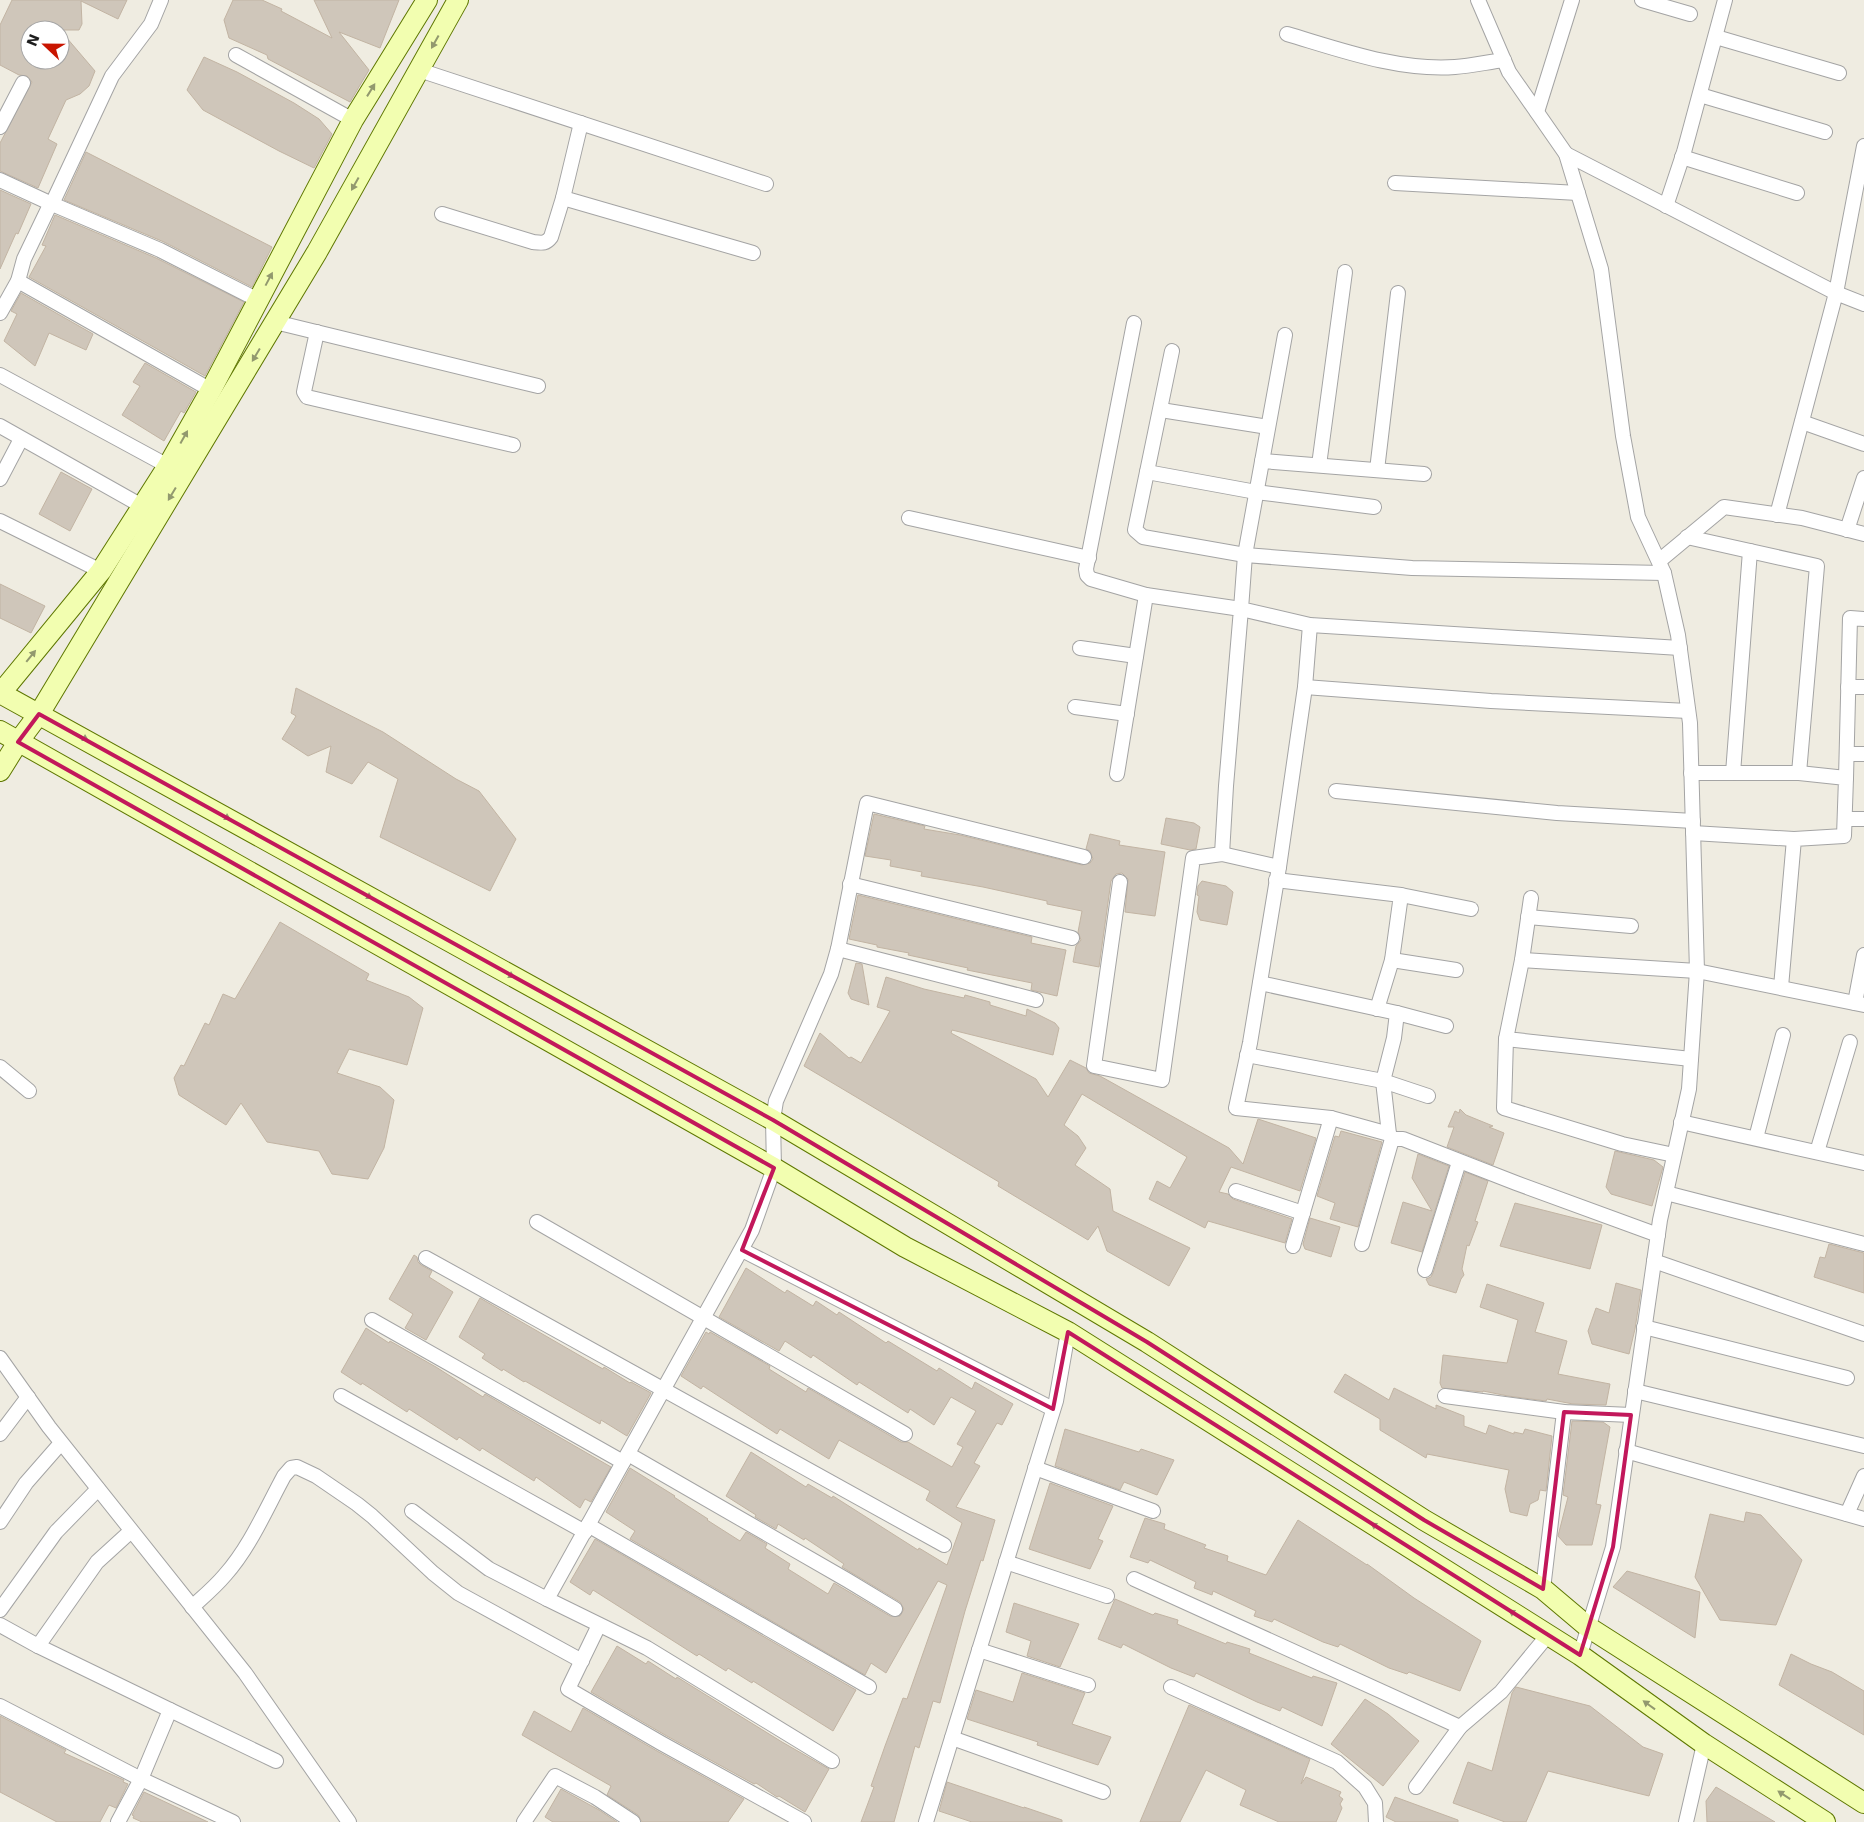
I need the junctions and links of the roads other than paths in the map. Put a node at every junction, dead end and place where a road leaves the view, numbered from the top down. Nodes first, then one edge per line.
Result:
1 (161, 0) edge
2 (426, 0) edge
3 (458, 0) edge
4 (1478, 0) edge
5 (1572, 0) edge
6 (1642, 0) edge
7 (1726, 0) edge
8 (1690, 14) dead end
9 (1288, 34) dead end
10 (1716, 36) junction
11 (236, 55) dead end
12 (1504, 60) junction
13 (419, 70) junction
14 (1839, 72) dead end
15 (23, 83) dead end
16 (1700, 94) junction
17 (1537, 112) junction
18 (353, 120) junction
19 (581, 123) junction
20 (0, 128) edge
21 (1825, 132) dead end
22 (1864, 146) edge
23 (1566, 154) junction
24 (1682, 157) junction
25 (0, 180) edge
26 (1395, 183) dead end
27 (766, 184) dead end
28 (1578, 193) junction
29 (1798, 193) dead end
30 (564, 198) junction
31 (52, 204) junction
32 (1666, 206) junction
33 (442, 214) dead end
34 (753, 253) dead end
35 (1345, 272) dead end
36 (18, 282) junction
37 (1836, 293) junction
38 (1398, 294) dead end
39 (258, 300) junction
40 (1864, 304) edge
41 (2, 305) edge
42 (275, 322) junction
43 (1134, 323) dead end
44 (317, 332) junction
45 (1285, 335) dead end
46 (1172, 351) dead end
47 (0, 375) edge
48 (538, 386) dead end
49 (211, 390) junction
50 (1161, 410) junction
51 (1802, 422) junction
52 (0, 426) edge
53 (1268, 427) junction
54 (21, 439) junction
55 (1864, 444) edge
56 (513, 445) dead end
57 (1262, 461) junction
58 (1319, 465) junction
59 (168, 466) junction
60 (1377, 470) junction
61 (1147, 472) junction
62 (1424, 474) dead end
63 (1864, 478) edge
64 (0, 479) edge
65 (1256, 492) junction
66 (142, 506) junction
67 (1374, 507) dead end
68 (1777, 515) junction
69 (910, 518) dead end
70 (0, 521) edge
71 (1847, 530) junction
72 (1864, 534) edge
73 (1687, 537) junction
74 (1750, 551) junction
75 (1245, 554) junction
76 (1088, 558) junction
77 (1661, 567) junction
78 (101, 570) junction
79 (1146, 595) junction
80 (1241, 609) junction
81 (1864, 619) edge
82 (1310, 625) junction
83 (1080, 648) dead end
84 (1680, 648) junction
85 (1136, 656) junction
86 (1305, 687) junction
87 (1848, 687) junction
88 (1864, 687) edge
89 (0, 693) edge
90 (1075, 707) dead end
91 (1688, 711) junction
92 (39, 714) junction
93 (1127, 714) junction
94 (0, 731) edge
95 (18, 742) junction
96 (1846, 754) junction
97 (1864, 754) edge
98 (0, 771) edge
99 (1691, 773) junction
100 (1733, 773) junction
101 (1800, 773) junction
102 (1117, 774) dead end
103 (1846, 778) junction
104 (1336, 791) dead end
105 (1845, 819) junction
106 (1864, 819) edge
107 (1693, 827) junction
108 (1794, 839) junction
109 (1222, 854) junction
110 (1084, 857) dead end
111 (1278, 874) junction
112 (1120, 882) dead end
113 (850, 884) junction
114 (1401, 895) junction
115 (1530, 898) dead end
116 (1472, 909) dead end
117 (1528, 917) junction
118 (1632, 926) dead end
119 (1072, 938) dead end
120 (838, 949) junction
121 (1864, 955) edge
122 (1392, 960) junction
123 (1522, 960) junction
124 (1456, 970) dead end
125 (1698, 971) junction
126 (1260, 983) junction
127 (1780, 987) junction
128 (1036, 1000) dead end
129 (1859, 1004) edge
130 (1377, 1009) junction
131 (1397, 1013) junction
132 (1446, 1026) dead end
133 (1783, 1035) dead end
134 (1506, 1039) junction
135 (1850, 1042) dead end
136 (1247, 1055) junction
137 (1691, 1059) junction
138 (0, 1067) edge
139 (1384, 1081) junction
140 (29, 1092) dead end
141 (1428, 1096) dead end
142 (1331, 1118) junction
143 (773, 1120) junction
144 (1681, 1122) junction
145 (1390, 1136) junction
146 (1756, 1138) junction
147 (1817, 1152) junction
148 (1674, 1155) junction
149 (1459, 1162) junction
150 (1864, 1163) edge
151 (774, 1168) junction
152 (1236, 1191) dead end
153 (1666, 1193) junction
154 (1303, 1213) junction
155 (537, 1222) dead end
156 (1658, 1235) junction
157 (1362, 1244) dead end
158 (1864, 1244) edge
159 (1293, 1246) dead end
160 (742, 1250) junction
161 (426, 1258) dead end
162 (1654, 1261) junction
163 (1425, 1270) dead end
164 (703, 1319) junction
165 (372, 1320) dead end
166 (1644, 1327) junction
167 (1068, 1332) junction
168 (1864, 1334) edge
169 (0, 1358) edge
170 (1848, 1378) dead end
171 (664, 1389) junction
172 (1635, 1391) junction
173 (341, 1396) dead end
174 (1445, 1396) dead end
175 (28, 1397) junction
176 (1053, 1409) junction
177 (1564, 1412) junction
178 (1631, 1415) junction
179 (0, 1434) edge
180 (905, 1434) dead end
181 (61, 1443) junction
182 (1864, 1446) edge
183 (1626, 1451) junction
184 (626, 1458) junction
185 (1035, 1468) junction
186 (1864, 1476) edge
187 (98, 1489) junction
188 (1153, 1510) dead end
189 (412, 1511) dead end
190 (1847, 1514) junction
191 (1864, 1519) edge
192 (0, 1522) edge
193 (587, 1528) junction
194 (131, 1531) junction
195 (944, 1545) dead end
196 (1006, 1562) junction
197 (1134, 1579) dead end
198 (1543, 1589) junction
199 (1107, 1596) dead end
200 (547, 1600) junction
201 (192, 1607) junction
202 (895, 1609) dead end
203 (0, 1610) edge
204 (0, 1625) edge
205 (599, 1625) junction
206 (1588, 1627) junction
207 (1548, 1635) junction
208 (38, 1646) junction
209 (979, 1650) junction
210 (1580, 1656) junction
211 (582, 1661) junction
212 (1088, 1685) dead end
213 (869, 1687) dead end
214 (1171, 1688) dead end
215 (0, 1706) edge
216 (170, 1710) junction
217 (1460, 1727) junction
218 (952, 1738) junction
219 (1704, 1744) junction
220 (832, 1761) dead end
221 (276, 1762) dead end
222 (141, 1779) junction
223 (1416, 1787) dead end
224 (1103, 1792) dead end
225 (1864, 1804) edge
226 (118, 1822) edge
227 (233, 1822) edge
228 (349, 1822) edge
229 (524, 1822) edge
230 (633, 1822) edge
231 (804, 1822) edge
232 (926, 1822) edge
233 (1376, 1822) edge
234 (1686, 1822) edge
235 (1825, 1822) edge

1 - 31 street
18 -> 2 street
3 -> 13 street
4 - 12 street
5 - 17 street
6 - 8 street
7 - 10 street
9 - 12 street
10 - 14 street
10 - 16 street
11 - 18 street
12 - 17 street
13 - 19 street
13 -> 42 street
15 - 20 street
16 - 21 street
16 - 24 street
17 - 23 street
39 -> 18 street
19 - 27 street
19 - 30 street
22 - 37 street
23 - 28 street
23 - 32 street
24 - 29 street
24 - 32 street
25 - 31 street
26 - 28 street
28 - 77 street
30 - 33 street
30 - 34 street
31 - 36 street
31 - 39 street
32 - 37 street
35 - 58 street
36 - 41 street
36 - 49 street
37 - 40 street
37 - 51 street
38 - 60 street
39 - 49 street
42 - 44 street
42 -> 92 street
43 - 76 street
44 - 48 street
44 - 56 street
45 - 53 street
46 - 50 street
47 - 59 street
59 -> 49 street
50 - 53 street
50 - 61 street
51 - 55 street
51 - 68 street
52 - 54 street
53 - 57 street
54 - 64 street
54 - 66 street
57 - 58 street
57 - 65 street
58 - 60 street
59 - 66 street
60 - 62 street
61 - 65 street
61 - 75 street
63 - 71 street
65 - 67 street
65 - 75 street
66 - 78 street
68 - 71 street
68 - 73 street
69 - 76 street
70 - 78 street
71 - 72 street
73 - 74 street
73 - 77 street
74 - 100 street
74 - 101 street
75 - 77 street
75 - 80 street
76 - 79 street
77 - 84 street
89 -> 78 street
79 - 80 street
79 - 85 street
80 - 82 street
80 - 109 street
81 - 87 street
82 - 84 street
82 - 86 street
83 - 85 street
84 - 91 street
85 - 93 street
86 - 91 street
86 - 111 street
87 - 88 street
87 - 96 street
89 - 92 street
90 - 93 street
91 - 99 street
92 - 95 street
92 -> 143 street
93 - 102 street
94 - 95 street
95 - 98 street
95 - 151 street
96 - 97 street
96 - 103 street
99 - 100 street
99 - 107 street
100 - 101 street
101 - 103 street
103 - 105 street
104 - 107 street
105 - 106 street
105 - 108 street
107 - 108 street
107 - 125 street
108 - 127 street
109 - 111 street
109 - 112 street
110 - 113 street
111 - 114 street
111 - 126 street
113 - 119 street
113 - 120 street
114 - 116 street
114 - 122 street
115 - 117 street
117 - 118 street
117 - 123 street
120 - 128 street
120 - 143 street
121 - 129 street
122 - 124 street
122 - 130 street
123 - 125 street
123 - 134 street
125 - 127 street
125 - 137 street
126 - 130 street
126 - 136 street
127 - 129 street
130 - 131 street
131 - 132 street
131 - 139 street
133 - 146 street
134 - 137 street
134 - 148 street
135 - 147 street
136 - 139 street
136 - 142 street
137 - 144 street
138 - 140 street
139 - 141 street
139 - 145 street
142 - 145 street
142 - 154 street
143 - 151 street
143 - 198 street
144 - 146 street
144 - 148 street
145 - 149 street
145 - 157 street
146 - 147 street
147 - 150 street
148 - 153 street
149 - 156 street
149 - 163 street
151 - 160 street
151 - 167 street
152 - 154 street
153 - 156 street
153 - 158 street
154 - 159 street
155 - 164 street
156 - 162 street
160 - 164 street
160 - 176 street
161 - 171 street
162 - 166 street
162 - 168 street
164 - 171 street
164 - 180 street
165 - 184 street
166 - 170 street
166 - 172 street
167 - 176 street
207 -> 167 street
169 - 175 street
171 - 184 street
171 - 195 street
172 - 178 street
172 - 182 street
173 - 193 street
174 - 177 street
175 - 179 street
175 - 181 street
176 - 185 street
177 - 178 street
177 - 198 street
178 - 183 street
181 - 187 street
181 - 192 street
183 - 190 street
183 - 206 street
184 - 193 street
184 - 202 street
185 - 188 street
185 - 196 street
186 - 190 street
187 - 194 street
187 - 203 street
189 - 200 street
190 - 191 street
193 - 200 street
193 - 213 street
194 - 201 street
194 - 208 street
196 - 199 street
196 - 209 street
197 - 217 street
198 - 206 street
200 - 205 street
201 - 211 street
201 - 228 street
204 - 208 street
205 - 211 street
205 - 220 street
206 - 210 street
206 - 225 street
207 - 210 street
207 - 217 street
208 - 216 street
209 - 212 street
209 - 218 street
219 -> 210 street
211 - 231 street
214 - 233 street
215 - 222 street
216 - 221 street
216 - 222 street
217 - 223 street
218 - 224 street
218 - 232 street
219 - 234 street
235 -> 219 street
222 - 226 street
222 - 227 street
229 - 230 street

